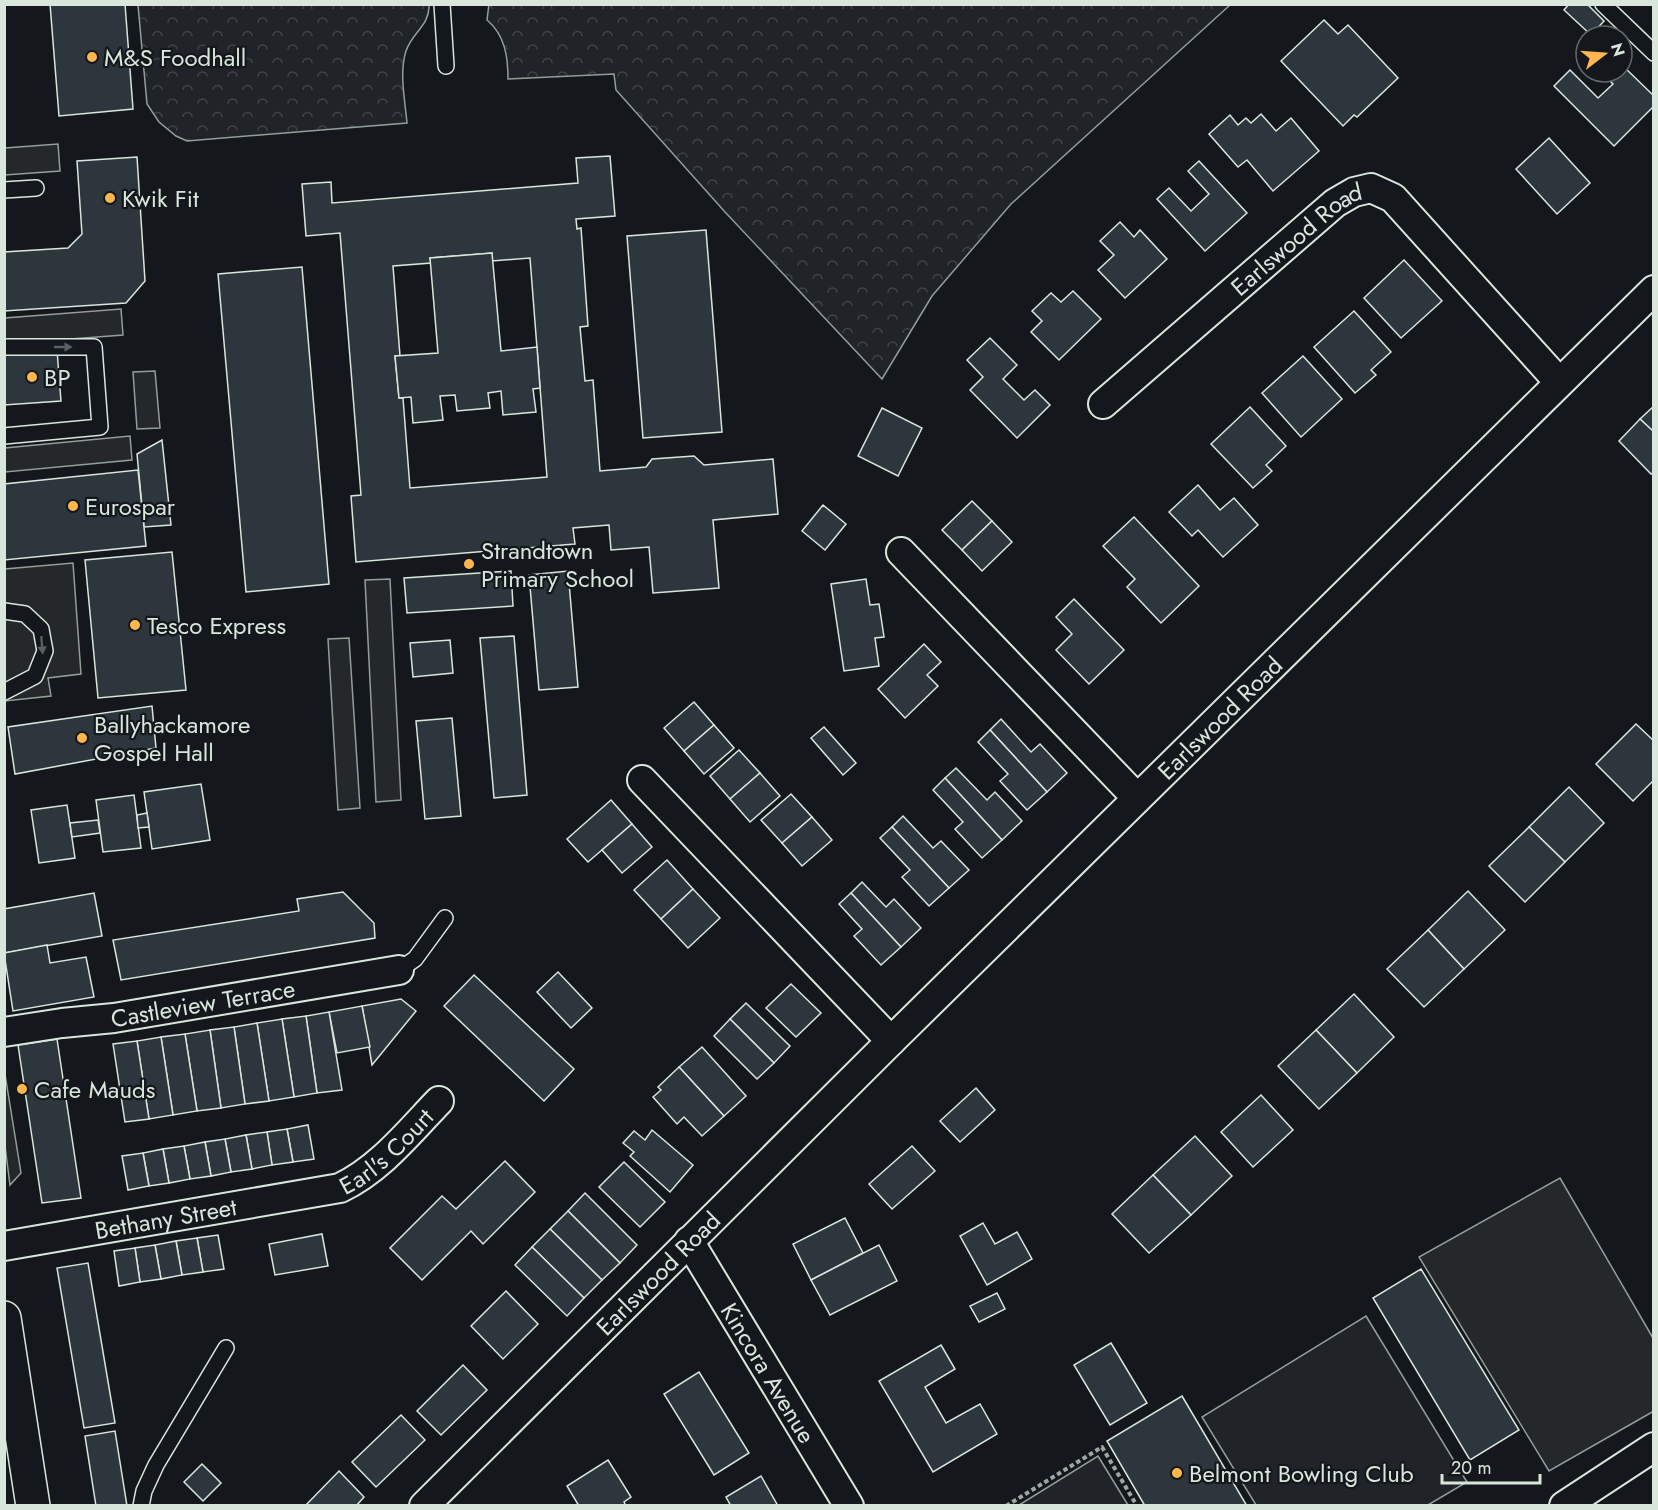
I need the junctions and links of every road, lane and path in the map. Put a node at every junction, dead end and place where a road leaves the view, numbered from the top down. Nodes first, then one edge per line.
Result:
1 (442, 4) edge
2 (1603, 4) edge
3 (1653, 53) edge
4 (447, 66) dead end
5 (36, 188) dead end
6 (4, 190) edge
7 (1653, 290) edge
8 (4, 347) edge
9 (1559, 382) junction
10 (1103, 404) dead end
11 (4, 436) edge
12 (901, 552) dead end
13 (4, 611) edge
14 (4, 692) edge
15 (642, 780) dead end
16 (1137, 798) junction
17 (445, 918) dead end
18 (399, 970) joint
19 (4, 1032) edge
20 (891, 1041) junction
21 (439, 1101) dead end
22 (327, 1191) joint
23 (689, 1241) junction
24 (4, 1246) edge
25 (4, 1318) edge
26 (226, 1348) dead end
27 (1653, 1447) edge
28 (33, 1506) edge
29 (141, 1506) edge
30 (424, 1506) edge
31 (849, 1506) edge
32 (1006, 1506) edge
33 (1137, 1506) edge
34 (1563, 1506) edge

1 - 4 lane
2 - 3 lane
5 - 6 lane
7 - 9 street, Earlswood Road
8 -> 11 lane
9 - 10 street, Earlswood Road
9 - 16 street, Earlswood Road
12 - 16 street, Earlswood Road
13 -> 14 lane
15 - 20 street
16 - 20 street, Earlswood Road
17 - 18 lane
18 - 19 street, Castleview Terrace
20 - 23 street, Earlswood Road
21 - 22 street, Earl's Court
22 - 24 street, Bethany Street
23 - 30 street, Earlswood Road
23 - 31 street, Kincora Avenue
25 - 28 main road
26 - 29 lane
27 - 34 street
32 - 33 path

